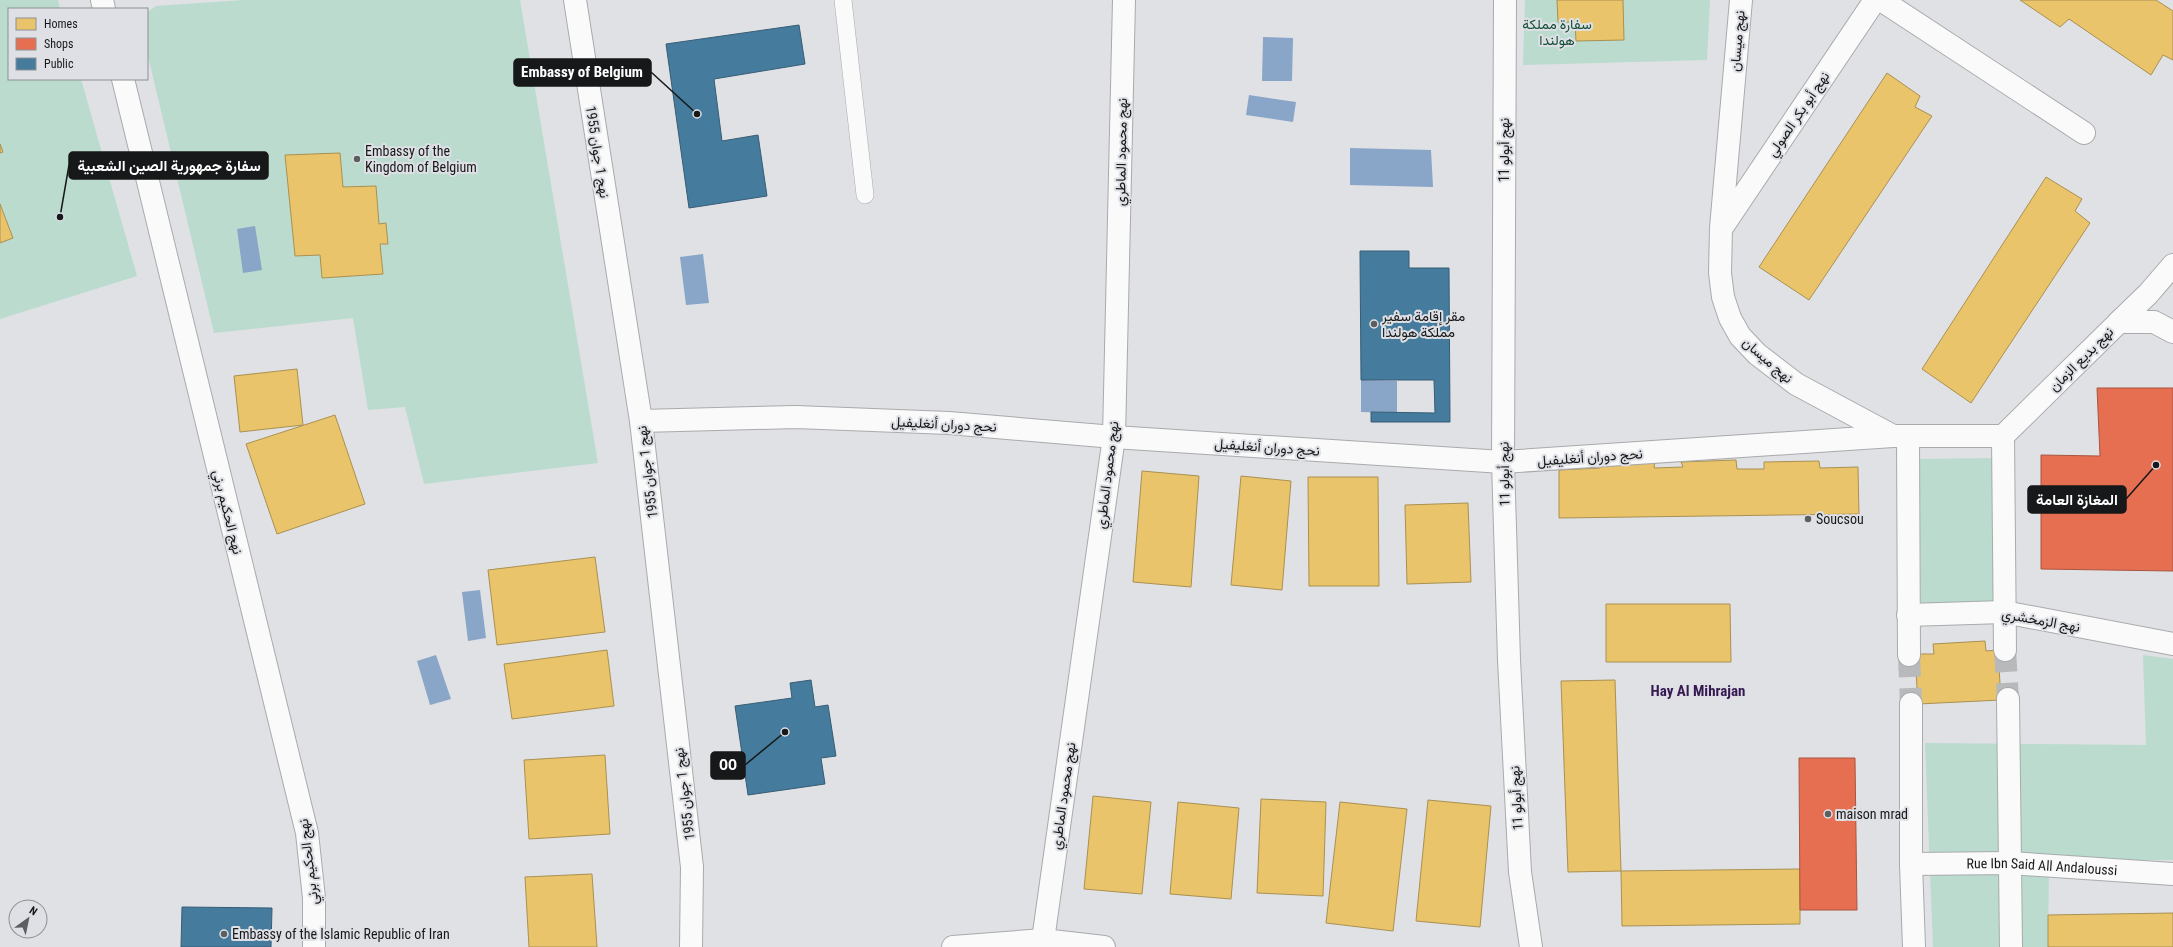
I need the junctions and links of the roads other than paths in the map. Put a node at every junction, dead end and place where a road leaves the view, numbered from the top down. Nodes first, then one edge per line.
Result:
1 (574, 0) edge
2 (843, 0) edge
3 (1124, 0) edge
4 (1505, 0) edge
5 (1741, 0) edge
6 (1875, 0) edge
7 (1881, 0) edge
8 (123, 80) edge
9 (2084, 133) dead end
10 (865, 195) dead end
11 (1721, 228) junction
12 (2173, 265) edge
13 (2118, 322) junction
14 (2173, 332) edge
15 (641, 421) junction
16 (2003, 436) junction
17 (1114, 437) junction
18 (1900, 437) junction
19 (1504, 462) junction
20 (2004, 612) junction
21 (1908, 615) junction
22 (2173, 644) edge
23 (2005, 650) tunnel mouth
24 (1908, 655) tunnel mouth
25 (2008, 699) tunnel mouth
26 (1911, 704) tunnel mouth
27 (1911, 864) junction
28 (2010, 864) junction
29 (2173, 874) edge
30 (1042, 943) edge
31 (314, 947) edge
32 (691, 947) edge
33 (953, 947) edge
34 (1104, 947) edge
35 (1531, 947) edge
36 (1914, 947) edge
37 (2011, 947) edge

1 - 15 street, نهج 1 جوان 1955
2 - 10 lane
3 - 17 street, نهج محمود الماطري
4 - 19 street, نهج أبولو 11
5 - 11 street, نهج ميسان
6 - 11 street, نهج أبو بكر الصولي
7 - 9 street
8 - 31 street, نهج الحكيم برني
11 - 18 street, نهج ميسان
12 - 13 street
13 - 14 street, نهج بديع الزمان
13 - 16 street, نهج بديع الزمان
15 - 17 street, نحج دوران أنغليفيل
15 - 32 street, نهج 1 جوان 1955
16 - 18 street, نهج ميسان
16 - 20 street
17 - 19 street, نحج دوران أنغليفيل
17 - 30 street, نهج محمود الماطري
18 - 19 street, نحج دوران أنغليفيل
18 - 21 street
19 - 35 street, نهج أبولو 11
20 - 21 street, نهج الزمخشري
20 - 22 street, نهج الزمخشري
20 - 23 street
21 - 24 street
25 - 28 street
26 - 27 street
27 - 28 street, Rue Ibn Said All Andaloussi
27 - 36 street
28 - 29 street, Rue Ibn Said All Andaloussi
28 - 37 street
30 - 33 street
30 - 34 street

